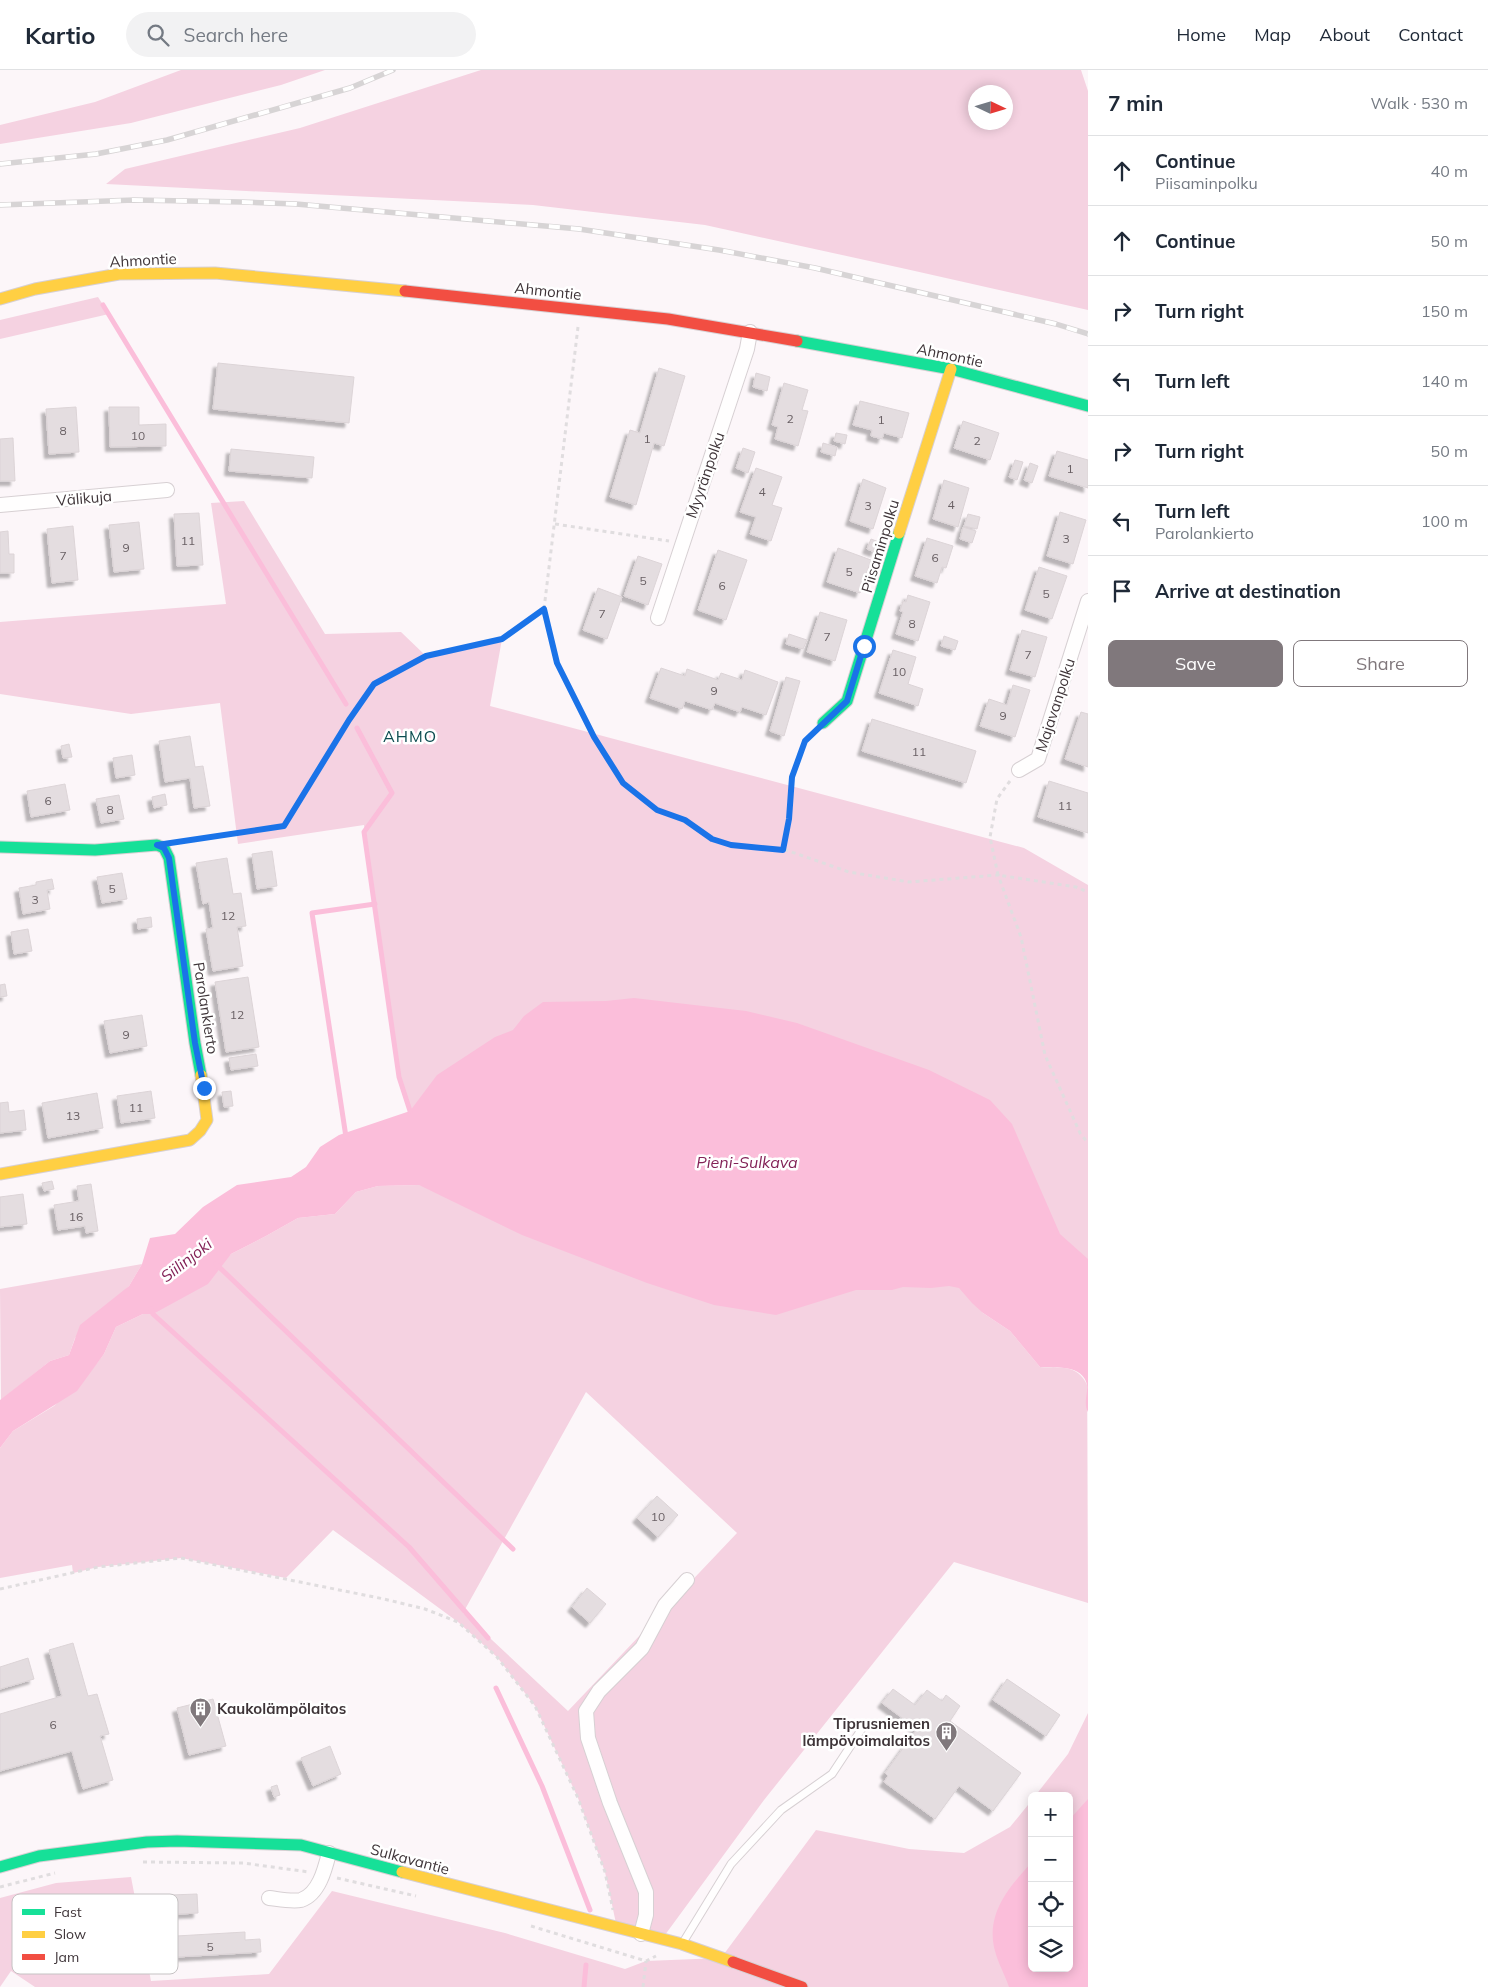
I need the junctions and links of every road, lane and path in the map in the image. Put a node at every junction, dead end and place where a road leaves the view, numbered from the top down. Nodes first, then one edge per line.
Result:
1 (0, 299) edge
2 (580, 310) junction
3 (750, 332) junction
4 (951, 369) junction
5 (1088, 406) edge
6 (167, 490) dead end
7 (0, 505) edge
8 (555, 524) junction
9 (682, 543) junction
10 (1088, 601) edge
11 (544, 609) junction
12 (658, 618) dead end
13 (823, 723) joint
14 (1019, 770) joint
15 (157, 845) junction
16 (0, 848) edge
17 (783, 850) junction
18 (998, 875) junction
19 (1088, 892) edge
20 (1088, 1143) edge
21 (0, 1174) edge
22 (687, 1580) dead end
23 (0, 1589) edge
24 (865, 1724) dead end
25 (329, 1853) junction
26 (142, 1862) dead end
27 (0, 1867) edge
28 (57, 1873) dead end
29 (324, 1874) junction
30 (0, 1887) edge
31 (418, 1896) dead end
32 (269, 1898) dead end
33 (530, 1926) dead end
34 (617, 1928) junction
35 (640, 1934) junction
36 (682, 1944) junction
37 (646, 1961) junction
38 (643, 1987) edge
39 (802, 1987) edge

1 - 2 street, Ahmontie
2 - 3 street, Ahmontie
2 - 8 path
3 - 4 street, Ahmontie
3 - 9 street, Myyränpolku
4 - 5 street, Ahmontie
4 - 13 street, Piisaminpolku
6 - 7 street, Välikuja
8 - 9 path
8 - 11 path
9 - 12 street, Myyränpolku
10 - 14 street, Majavanpolku
11 - 15 path
11 - 17 path
13 - 17 path
14 - 18 path
15 - 16 street
15 - 21 street, Parolankierto
17 - 18 path
18 - 19 path
18 - 20 path
22 - 35 street
23 - 34 path
24 - 36 lane
25 - 27 street, Sulkavantie
25 - 29 street
25 - 34 street, Sulkavantie
26 - 29 path
28 - 30 path
29 - 31 path
29 - 32 street
33 - 37 path
34 - 35 street, Sulkavantie
35 - 36 street, Sulkavantie
36 - 37 path
36 - 39 street, Sulkavantie
37 - 38 path

